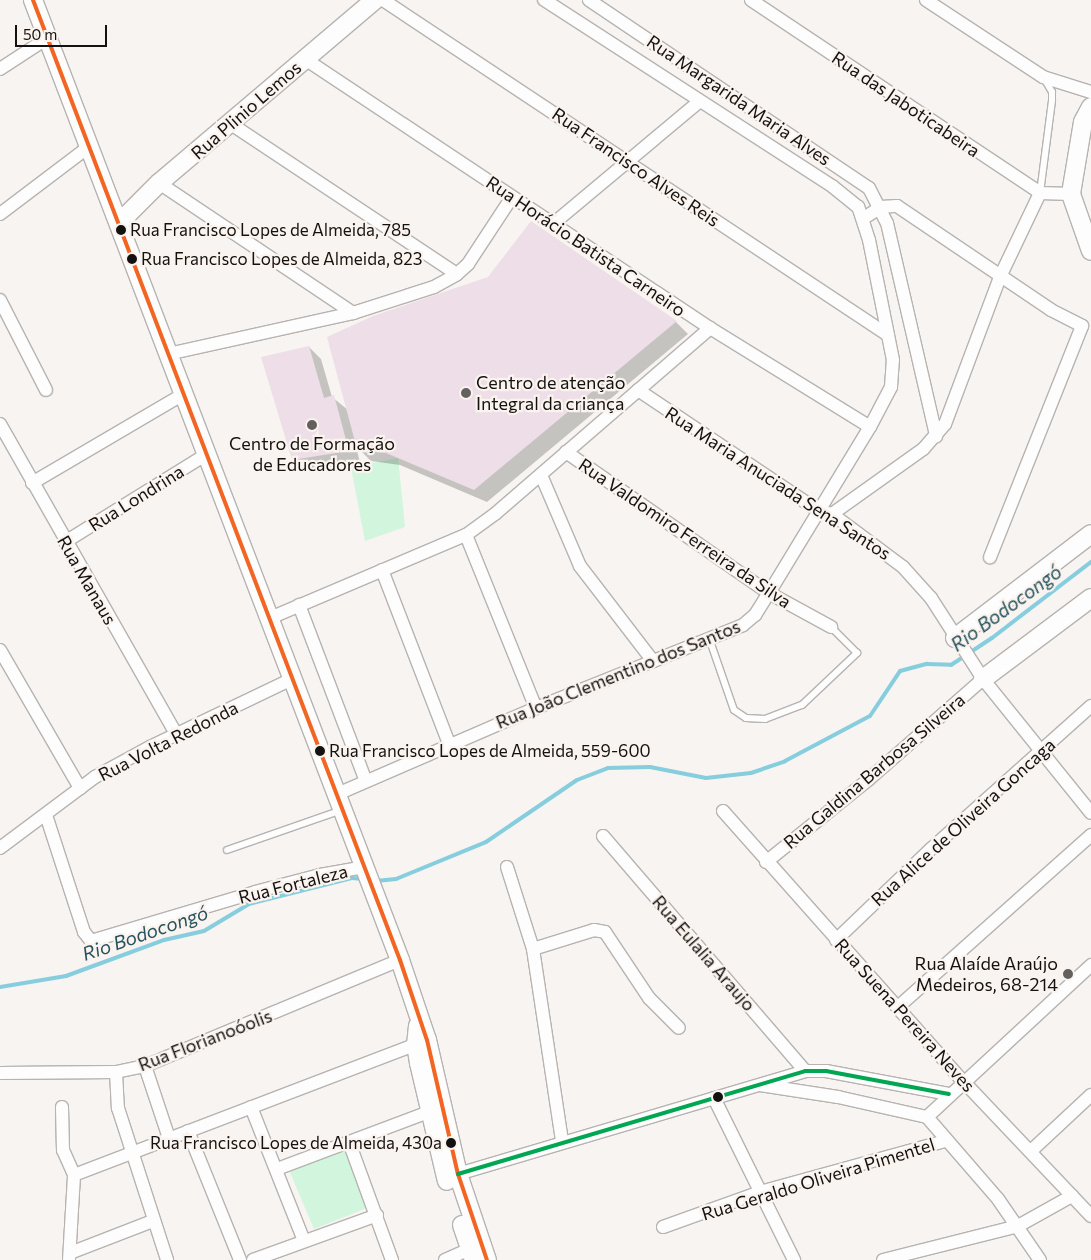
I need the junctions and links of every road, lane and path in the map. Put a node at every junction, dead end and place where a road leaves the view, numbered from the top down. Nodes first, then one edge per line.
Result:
1 (33, 0) edge
2 (375, 0) edge
3 (383, 0) edge
4 (544, 0) edge
5 (589, 0) edge
6 (751, 0) edge
7 (926, 0) edge
8 (48, 37) junction
9 (305, 59) junction
10 (0, 70) edge
11 (1043, 77) junction
12 (1091, 92) edge
13 (700, 100) junction
14 (1091, 107) edge
15 (231, 124) junction
16 (90, 146) junction
17 (628, 161) junction
18 (159, 183) junction
19 (832, 186) joint
20 (1040, 193) junction
21 (1071, 194) junction
22 (512, 197) junction
23 (881, 207) junction
24 (0, 214) edge
25 (864, 218) junction
26 (119, 223) junction
27 (554, 223) junction
28 (1091, 251) edge
29 (457, 274) junction
30 (1000, 277) junction
31 (0, 300) edge
32 (352, 313) junction
33 (1086, 327) edge
34 (710, 328) junction
35 (888, 335) junction
36 (168, 354) junction
37 (46, 390) dead end
38 (638, 390) junction
39 (184, 394) junction
40 (0, 424) edge
41 (870, 427) junction
42 (936, 436) junction
43 (566, 452) junction
44 (207, 454) junction
45 (541, 475) junction
46 (32, 483) junction
47 (819, 511) junction
48 (832, 514) junction
49 (1091, 534) edge
50 (466, 535) junction
51 (65, 542) junction
52 (990, 557) dead end
53 (382, 570) junction
54 (769, 593) junction
55 (1091, 598) edge
56 (299, 604) junction
57 (270, 618) junction
58 (831, 627) joint
59 (709, 638) junction
60 (957, 641) junction
61 (0, 650) edge
62 (653, 661) junction
63 (979, 674) junction
64 (294, 678) junction
65 (1091, 706) edge
66 (536, 708) junction
67 (176, 734) junction
68 (449, 744) junction
69 (1039, 752) junction
70 (366, 781) junction
71 (80, 788) junction
72 (340, 802) junction
73 (723, 811) dead end
74 (1091, 813) edge
75 (46, 816) junction
76 (1091, 834) edge
77 (603, 836) dead end
78 (0, 848) edge
79 (227, 850) dead end
80 (766, 862) junction
81 (507, 867) dead end
82 (367, 874) junction
83 (836, 940) junction
84 (533, 949) junction
85 (400, 960) junction
86 (1091, 965) edge
87 (898, 1007) junction
88 (679, 1028) dead end
89 (421, 1042) junction
90 (145, 1066) junction
91 (805, 1070) junction
92 (116, 1072) junction
93 (0, 1073) edge
94 (963, 1081) junction
95 (759, 1085) junction
96 (950, 1094) junction
97 (1091, 1095) edge
98 (714, 1098) junction
99 (62, 1107) dead end
100 (252, 1107) junction
101 (429, 1112) junction
102 (927, 1117) junction
103 (188, 1132) junction
104 (170, 1138) junction
105 (562, 1141) junction
106 (945, 1141) junction
107 (349, 1142) junction
108 (1032, 1150) junction
109 (130, 1152) junction
110 (277, 1169) junction
111 (458, 1174) junction
112 (74, 1175) junction
113 (760, 1192) junction
114 (1072, 1196) junction
115 (377, 1215) junction
116 (1091, 1216) edge
117 (153, 1220) junction
118 (1018, 1226) junction
119 (663, 1227) dead end
120 (304, 1241) junction
121 (474, 1251) edge
122 (70, 1256) edge
123 (167, 1260) edge
124 (240, 1260) edge
125 (254, 1260) edge
126 (392, 1260) edge
127 (445, 1260) edge
128 (487, 1260) edge
129 (794, 1260) edge
130 (883, 1260) edge
131 (1040, 1260) edge

1 - 8 main road
2 - 9 main road, Rua Plinio Lemos
3 - 17 street, Rua Francisco Alves Reis
4 - 13 street, Rua Margarida Maria Alves
5 - 23 street, Rua Margarida Maria Alves
6 - 20 street, Rua das Jaboticabeira
7 - 11 street
8 - 10 street
8 - 16 main road
9 - 15 main road, Rua Plinio Lemos
9 - 22 street, Rua Horácio Batista Carneiro
11 - 12 street
11 - 20 lane
13 - 17 street
13 - 19 street, Rua Margarida Maria Alves
14 - 21 main road
15 - 18 main road, Rua Plinio Lemos
15 - 29 street
16 - 24 street
16 - 26 main road
17 - 27 street
17 - 35 street, Rua Francisco Alves Reis
18 - 26 main road, Rua Plinio Lemos
18 - 32 street
19 - 25 street, Rua João Clementino dos Santos
20 - 21 street
20 - 30 street
21 - 28 main road
22 - 27 street, Rua Horácio Batista Carneiro
22 - 29 street
23 - 25 street
23 - 30 street
23 - 42 street, Rua Margarida Maria Alves
25 - 35 street, Rua João Clementino dos Santos
26 - 36 main road
27 - 34 street, Rua Horácio Batista Carneiro
29 - 32 street
30 - 33 street
30 - 42 street
31 - 37 street
32 - 36 street
33 - 52 street
34 - 38 street
34 - 41 street, Rua Horácio Batista Carneiro
35 - 41 street, Rua João Clementino dos Santos
36 - 39 main road
38 - 43 street
38 - 47 street, Rua Maria Anuciada Sena Santos
39 - 44 main road
39 - 46 street
40 - 46 street, Rua Manaus
41 - 47 street, Rua João Clementino dos Santos
42 - 48 street
43 - 45 street
43 - 54 street, Rua Valdomiro Ferreira da Silva
44 - 51 street, Rua Londrina
44 - 57 main road
45 - 50 street
45 - 62 street
46 - 51 street, Rua Manaus
47 - 48 street, Rua Maria Anuciada Sena Santos
47 - 54 street, Rua João Clementino dos Santos
48 - 60 street, Rua Maria Anuciada Sena Santos
49 - 60 main road
50 - 53 street
50 - 66 street
51 - 67 street, Rua Manaus
53 - 56 street
53 - 68 street
54 - 58 street, Rua Valdomiro Ferreira da Silva
54 - 59 street, Rua João Clementino dos Santos
55 - 63 main road
56 - 57 street
56 - 70 street
57 - 64 main road
58 - 59 lane
59 - 62 street, Rua João Clementino dos Santos
60 - 63 street, Rua Maria Anuciada Sena Santos
61 - 71 street
62 - 66 street, Rua João Clementino dos Santos
63 - 69 street, Rua Maria Anuciada Sena Santos
63 - 80 street, Rua Galdina Barbosa Silveira
64 - 67 street, Rua Volta Redonda
64 - 72 main road
65 - 69 street, Rua Alice de Oliveira Goncaga
66 - 68 street, Rua João Clementino dos Santos
67 - 71 street, Rua Volta Redonda
68 - 70 street, Rua João Clementino dos Santos
69 - 74 street, Rua Maria Anuciada Sena Santos
69 - 83 street, Rua Alice de Oliveira Goncaga
70 - 72 street, Rua João Clementino dos Santos
71 - 75 street, Rua Volta Redonda
72 - 79 lane
72 - 82 main road
73 - 80 street, Rua Suena Pereira Neves
75 - 78 street, Rua Volta Redonda
75 - 82 street, Rua Fortaleza
76 - 87 street
77 - 91 street, Rua Eulalia Araujo
80 - 83 street, Rua Suena Pereira Neves
81 - 84 street
82 - 85 main road
83 - 87 street, Rua Suena Pereira Neves
84 - 88 street
84 - 105 street
85 - 89 main road
85 - 90 street, Rua Florianoóolis
86 - 94 street
87 - 94 street, Rua Suena Pereira Neves
89 - 100 street
89 - 101 main road
89 - 111 main road
90 - 92 street, Rua Florianoóolis
90 - 104 street
91 - 95 street
91 - 96 street
92 - 93 street, Rua Florianoóolis
92 - 109 street
94 - 96 street
94 - 108 street, Rua Suena Pereira Neves
95 - 98 street
95 - 102 street
96 - 102 street
97 - 108 street
98 - 105 street
98 - 113 street
99 - 112 street
100 - 103 street
100 - 110 street
101 - 107 street
101 - 121 main road
102 - 106 street
103 - 104 street
103 - 124 street
104 - 109 street
105 - 111 street
106 - 113 street, Rua Geraldo Oliveira Pimentel
106 - 118 street
107 - 110 street
107 - 115 street
108 - 114 street, Rua Suena Pereira Neves
109 - 112 street
109 - 117 street
110 - 120 street
111 - 121 main road
112 - 122 street
113 - 119 street, Rua Geraldo Oliveira Pimentel
113 - 129 street
114 - 116 street, Rua Suena Pereira Neves
114 - 118 street
115 - 120 street
115 - 126 street
117 - 122 street
117 - 123 street
118 - 130 street
118 - 131 street
120 - 125 street
121 - 127 street
121 - 128 main road

